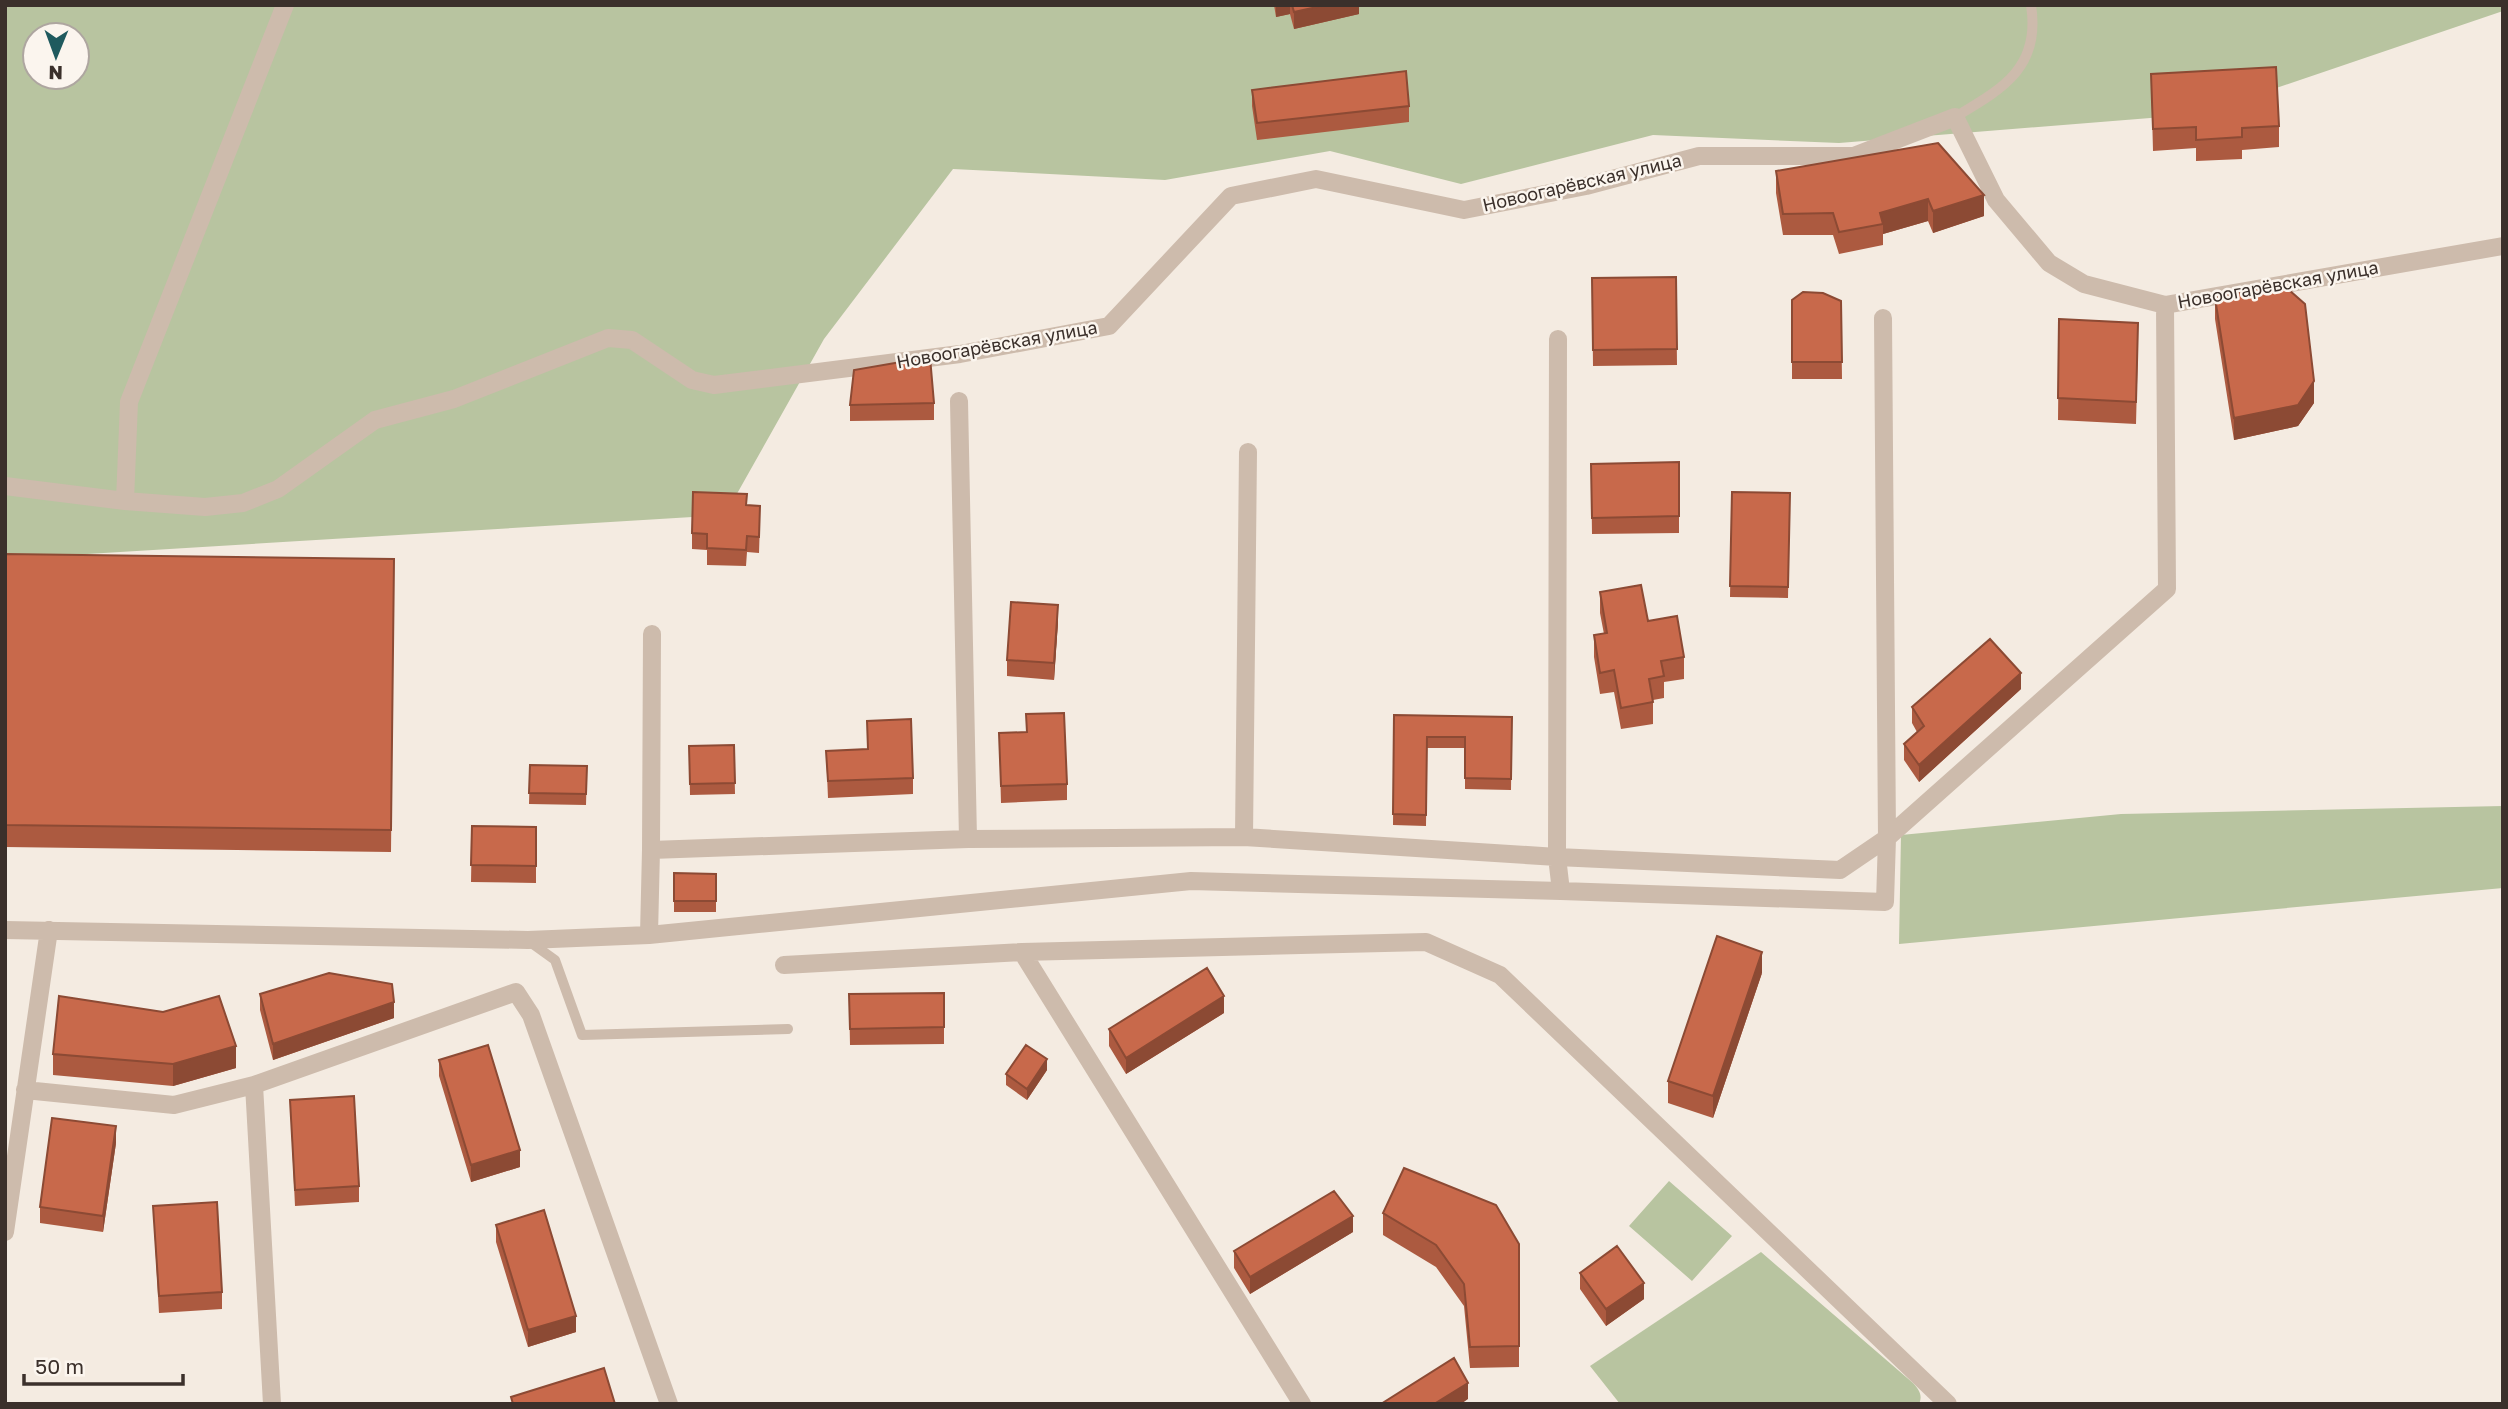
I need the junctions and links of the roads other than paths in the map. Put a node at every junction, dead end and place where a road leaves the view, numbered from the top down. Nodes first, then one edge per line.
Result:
1 (285, 5) edge
2 (2031, 5) edge
3 (1955, 117) junction
4 (2503, 246) edge
5 (2165, 305) junction
6 (1883, 318) dead end
7 (1558, 339) dead end
8 (959, 401) dead end
9 (1248, 452) dead end
10 (5, 486) edge
11 (125, 501) junction
12 (652, 634) dead end
13 (1244, 837) junction
14 (1887, 838) junction
15 (968, 839) junction
16 (651, 850) junction
17 (1557, 857) junction
18 (1561, 891) junction
19 (5, 930) edge
20 (49, 930) junction
21 (649, 935) junction
22 (528, 940) junction
23 (1022, 952) junction
24 (785, 965) dead end
25 (788, 1030) dead end
26 (254, 1085) junction
27 (25, 1090) junction
28 (5, 1232) edge
29 (1945, 1403) edge
30 (272, 1404) edge
31 (669, 1404) edge
32 (1302, 1404) edge

1 - 11 street
2 - 3 lane
3 - 5 street, Новоогарёвская улица
3 - 11 street, Новоогарёвская улица
4 - 5 street, Новоогарёвская улица
5 - 14 street
6 - 14 street
7 - 17 street
8 - 15 street
9 - 13 street
10 - 11 street, Новоогарёвская улица
12 - 16 street
13 - 15 street
13 - 17 street
14 - 17 street
14 - 18 street
15 - 16 street
16 - 21 street
17 - 18 street
18 - 21 street
19 - 20 street
20 - 22 street
20 - 27 street
21 - 22 street
22 - 25 lane
23 - 24 street
23 - 29 street
23 - 32 street
26 - 27 street
26 - 30 street
26 - 31 street
27 - 28 street

